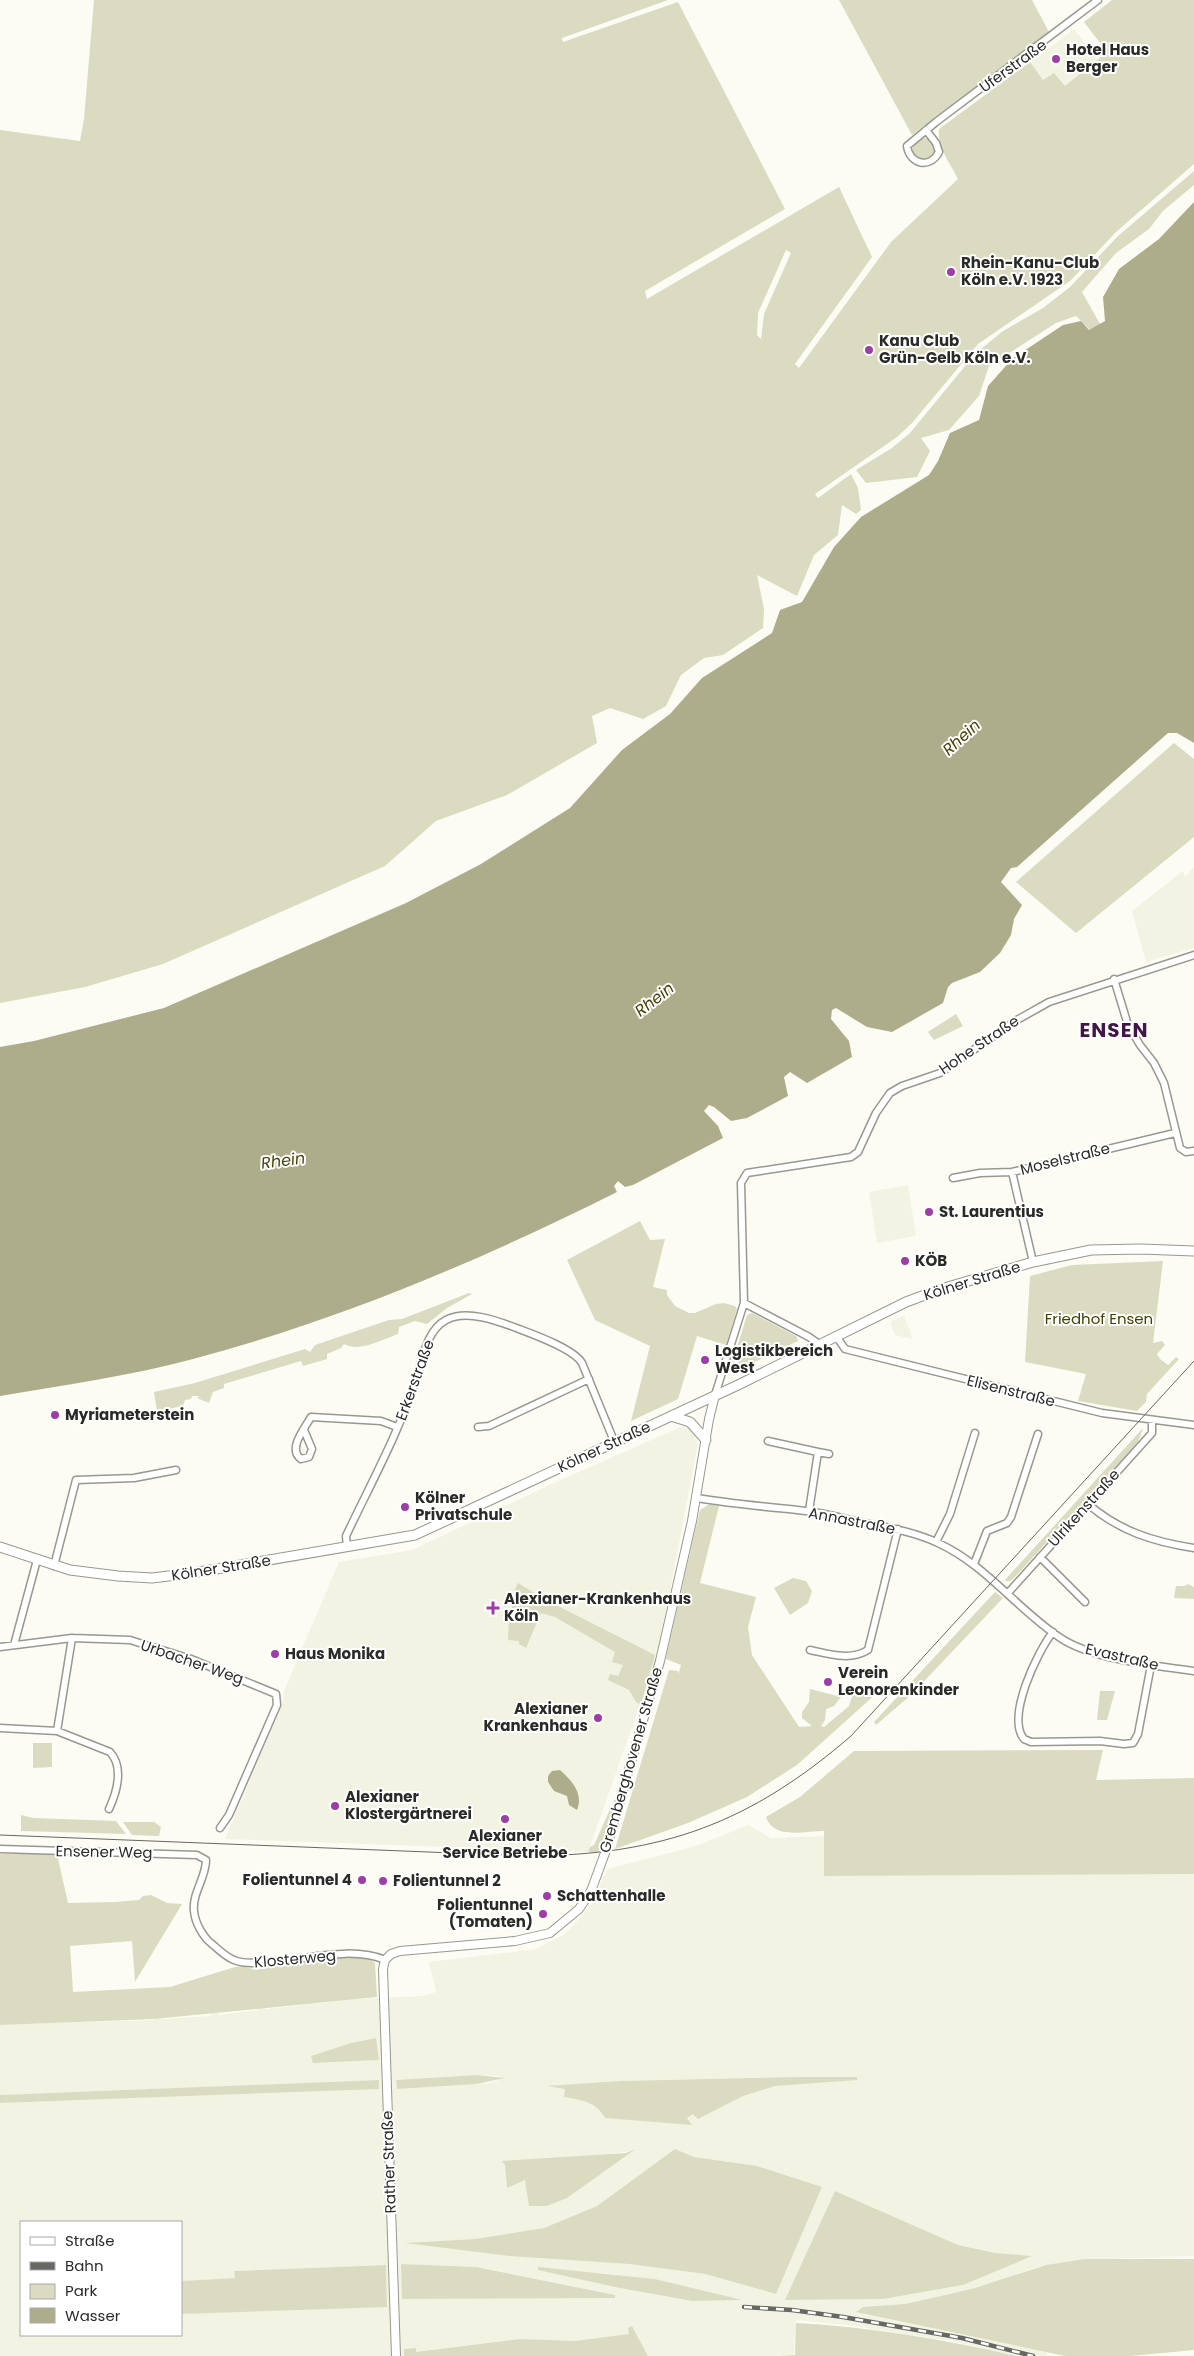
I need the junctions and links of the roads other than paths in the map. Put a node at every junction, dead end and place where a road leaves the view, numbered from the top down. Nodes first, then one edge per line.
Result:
1 (1098, 0) edge
2 (926, 130) junction
3 (1194, 955) edge
4 (1114, 980) junction
5 (1176, 1133) junction
6 (1194, 1151) edge
7 (1012, 1172) junction
8 (953, 1178) dead end
9 (1194, 1250) edge
10 (1033, 1262) junction
11 (744, 1303) junction
12 (836, 1336) junction
13 (819, 1344) junction
14 (589, 1379) junction
15 (715, 1395) junction
16 (671, 1416) junction
17 (1152, 1420) junction
18 (1194, 1425) edge
19 (478, 1427) dead end
20 (397, 1428) junction
21 (304, 1430) dead end
22 (975, 1432) dead end
23 (1038, 1434) dead end
24 (706, 1440) junction
25 (614, 1441) junction
26 (768, 1441) dead end
27 (818, 1452) junction
28 (829, 1454) dead end
29 (176, 1470) dead end
30 (697, 1498) junction
31 (1088, 1504) junction
32 (809, 1511) junction
33 (898, 1529) junction
34 (936, 1542) junction
35 (0, 1547) edge
36 (347, 1547) junction
37 (1194, 1548) edge
38 (1040, 1557) junction
39 (37, 1560) junction
40 (974, 1564) junction
41 (54, 1566) junction
42 (995, 1581) joint
43 (1008, 1593) junction
44 (1085, 1602) dead end
45 (1052, 1632) junction
46 (72, 1638) junction
47 (14, 1645) junction
48 (0, 1647) edge
49 (810, 1650) dead end
50 (1152, 1665) junction
51 (1194, 1671) edge
52 (0, 1728) edge
53 (57, 1731) junction
54 (109, 1809) dead end
55 (220, 1828) dead end
56 (0, 1849) edge
57 (206, 1860) joint
58 (385, 1960) junction
59 (396, 2356) edge

1 - 2 street, Uferstraße
2 - 2 street, Uferstraße
3 - 4 street, Hohe Straße
4 - 5 street
4 - 11 street, Hohe Straße
5 - 6 street
5 - 7 street, Moselstraße
7 - 8 street, Moselstraße
7 - 10 street
9 - 10 main road, Kölner Straße
10 - 12 main road, Kölner Straße
11 - 13 street
11 - 15 street, Hohe Straße
12 - 13 main road, Kölner Straße
12 - 17 street, Elisenstraße
13 - 15 main road, Kölner Straße
14 - 19 street
14 - 20 street, Erkerstraße
14 - 25 street, Erkerstraße
15 - 16 main road, Kölner Straße
15 - 24 street, Gremberghovener Straße
16 - 24 main road
16 - 25 main road, Kölner Straße
17 - 18 street, Elisenstraße
17 - 31 street, Ulrikenstraße
20 - 21 street
20 - 36 street, Erkerstraße
22 - 34 street
23 - 40 street
24 - 30 street, Gremberghovener Straße
25 - 36 main road, Kölner Straße
26 - 27 street
27 - 28 street
27 - 32 street
29 - 41 street
30 - 32 street, Annastraße
30 - 58 street, Gremberghovener Straße
31 - 37 street
31 - 38 street, Ulrikenstraße
32 - 33 street, Annastraße
33 - 34 street, Annastraße
33 - 49 street
34 - 40 street, Annastraße
35 - 39 main road, Kölner Straße
36 - 41 main road, Kölner Straße
38 - 43 street, Ulrikenstraße
38 - 44 street
39 - 41 main road, Kölner Straße
39 - 47 street
40 - 42 street, Annastraße
42 - 43 street, Evastraße
43 - 45 street, Evastraße
45 - 50 street, Evastraße
45 - 50 street
46 - 47 street, Urbacher Weg
46 - 53 street
46 - 55 street, Urbacher Weg
47 - 48 street, Urbacher Weg
50 - 51 street, Evastraße
52 - 53 street
53 - 54 street
56 - 57 street, Ensener Weg
57 - 58 street, Klosterweg
58 - 59 street, Rather Straße

